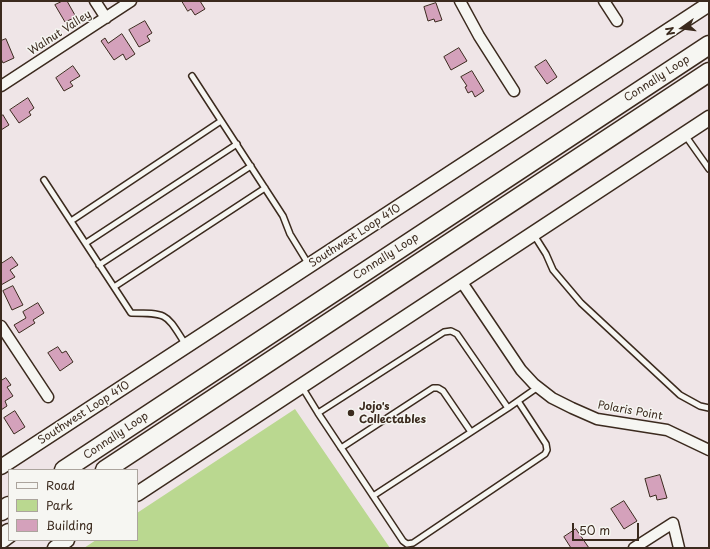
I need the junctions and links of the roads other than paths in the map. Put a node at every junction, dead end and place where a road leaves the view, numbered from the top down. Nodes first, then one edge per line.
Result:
1 (95, 1) edge
2 (131, 1) edge
3 (460, 1) edge
4 (604, 1) edge
5 (709, 4) edge
6 (106, 18) junction
7 (617, 21) dead end
8 (709, 45) edge
9 (709, 72) edge
10 (192, 76) dead end
11 (1, 86) edge
12 (514, 91) dead end
13 (709, 118) edge
14 (221, 121) junction
15 (684, 135) junction
16 (236, 144) junction
17 (250, 166) junction
18 (709, 169) edge
19 (44, 180) dead end
20 (265, 188) junction
21 (71, 221) junction
22 (533, 234) junction
23 (86, 244) junction
24 (99, 264) junction
25 (310, 266) junction
26 (461, 281) junction
27 (114, 287) junction
28 (1, 326) edge
29 (186, 346) junction
30 (301, 386) junction
31 (538, 387) junction
32 (48, 397) dead end
33 (518, 401) junction
34 (508, 408) junction
35 (709, 408) edge
36 (318, 413) junction
37 (471, 432) junction
38 (341, 448) junction
39 (709, 450) edge
40 (1, 468) edge
41 (66, 469) edge
42 (107, 469) edge
43 (138, 493) edge
44 (373, 496) junction
45 (66, 541) edge
46 (55, 548) edge
47 (634, 548) edge
48 (679, 548) edge

1 - 6 street
2 - 6 street, Walnut Valley
3 - 12 street
4 - 7 street
5 - 25 main road, Southwest Loop 410
6 - 11 street, Walnut Valley
8 - 41 highway, Connally Loop
9 - 42 highway, Connally Loop
10 - 14 lane
13 - 15 main road
14 - 16 lane
14 - 21 lane
15 - 18 lane
15 - 22 main road
16 - 17 lane
16 - 23 lane
17 - 20 lane
17 - 24 lane
19 - 21 lane
20 - 25 lane
20 - 27 lane
21 - 23 lane
22 - 26 main road
22 - 35 lane
23 - 24 lane
24 - 27 lane
25 - 29 main road, Southwest Loop 410
26 - 30 main road
26 - 31 street, Polaris Point
27 - 29 lane
28 - 32 street
29 - 40 main road, Southwest Loop 410
30 - 36 lane
30 - 43 main road
31 - 33 lane
31 - 39 street, Polaris Point
33 - 34 lane
33 - 44 lane
34 - 36 lane
34 - 37 lane
36 - 38 lane
37 - 38 lane
37 - 44 lane
38 - 44 lane
45 - 46 main road
47 - 48 street

